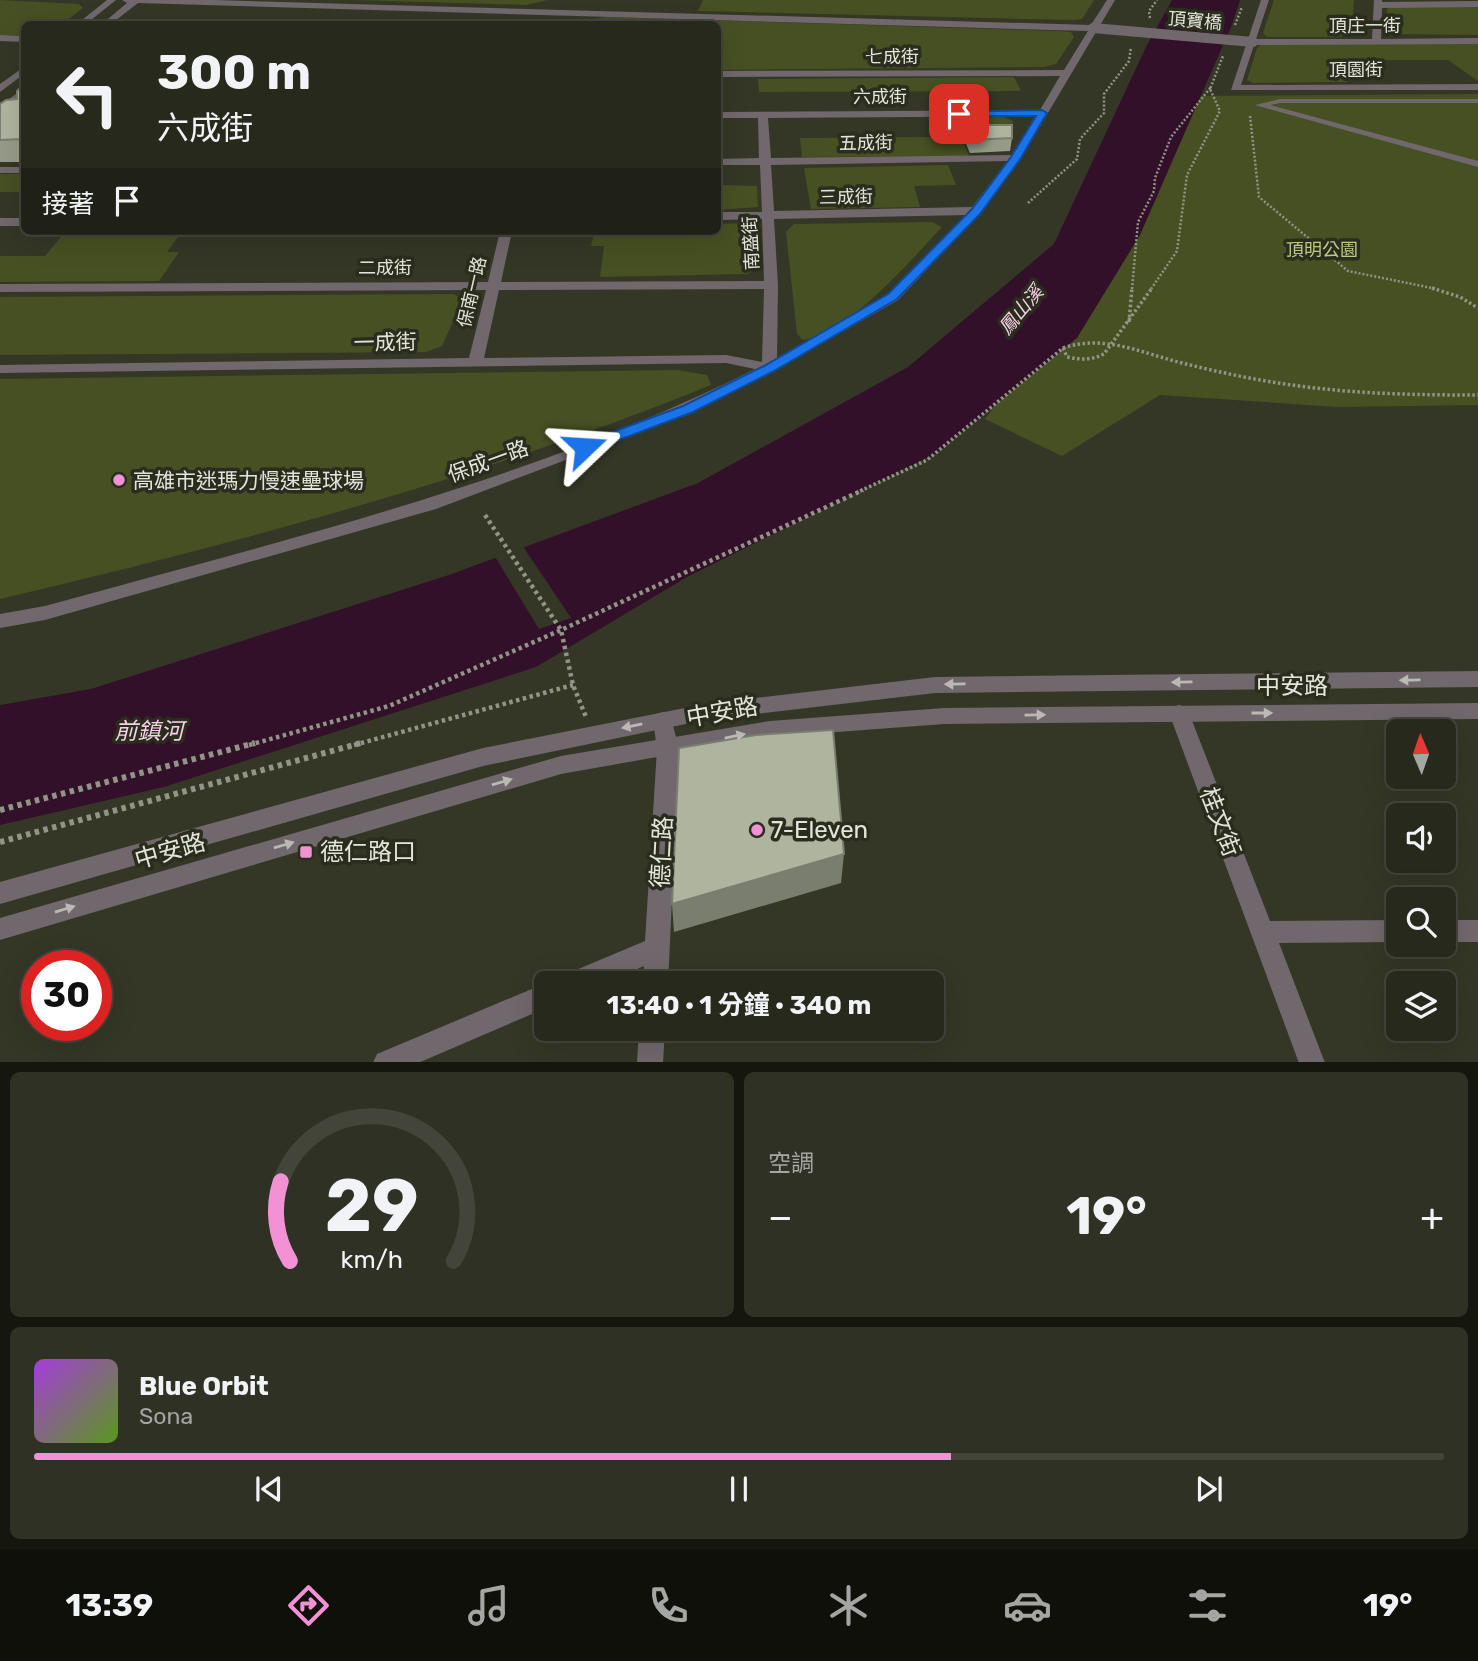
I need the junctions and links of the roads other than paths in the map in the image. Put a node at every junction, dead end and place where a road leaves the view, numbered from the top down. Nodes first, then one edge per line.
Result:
1 (111, 0) edge
2 (126, 0) edge
3 (135, 0) edge
4 (1111, 0) edge
5 (1265, 0) edge
6 (1378, 2) edge
7 (1478, 4) edge
8 (567, 8) junction
9 (85, 21) edge
10 (110, 21) edge
11 (562, 21) edge
12 (1093, 28) junction
13 (0, 38) edge
14 (21, 39) edge
15 (1478, 41) edge
16 (1252, 42) junction
17 (1376, 42) junction
18 (1067, 73) junction
19 (721, 74) edge
20 (0, 78) edge
21 (19, 78) edge
22 (1478, 87) edge
23 (0, 89) edge
24 (21, 95) edge
25 (1478, 101) edge
26 (1042, 113) junction
27 (4, 115) edge
28 (721, 115) edge
29 (763, 115) junction
30 (1016, 158) junction
31 (764, 162) junction
32 (721, 163) edge
33 (1478, 164) edge
34 (0, 170) edge
35 (21, 170) edge
36 (976, 211) junction
37 (721, 216) edge
38 (766, 216) junction
39 (0, 222) edge
40 (21, 222) edge
41 (505, 235) edge
42 (494, 285) junction
43 (771, 285) junction
44 (0, 288) edge
45 (476, 361) junction
46 (769, 368) junction
47 (0, 369) edge
48 (0, 621) edge
49 (1478, 678) edge
50 (1478, 711) edge
51 (1179, 713) junction
52 (663, 720) junction
53 (668, 749) junction
54 (0, 893) edge
55 (0, 929) edge
56 (1386, 931) edge
57 (1456, 931) edge
58 (1478, 931) edge
59 (1262, 932) junction
60 (657, 948) junction
61 (603, 971) edge
62 (656, 971) edge
63 (534, 1000) edge
64 (651, 1041) edge
65 (386, 1062) edge
66 (650, 1062) edge
67 (1312, 1062) edge

1 - 9 street
2 - 3 street, 頂寶橋
3 - 8 street, 頂寶橋
3 - 10 street
4 - 12 street, 保成一路
5 - 16 street
6 - 7 street
6 - 17 street
8 - 11 street
8 - 12 street, 頂寶橋
12 - 16 street, 頂寶橋, bridge
12 - 18 street, 保成一路
13 - 14 street
15 - 17 street, 頂庄一街
16 - 17 street, 頂庄一街
16 - 22 street, 頂園街
18 - 19 street, 七成街
18 - 26 street, 保成一路
20 - 21 street
21 - 23 street
24 - 27 street
25 - 33 lane
26 - 29 street, 六成街
26 - 30 street, 保成一路
28 - 29 street, 六成街
29 - 31 street, 南盛街
30 - 31 street, 五成街
30 - 36 street, 保成一路
31 - 32 street, 五成街
31 - 38 street, 南盛街
34 - 35 street
36 - 38 street, 三成街
36 - 46 street, 保成一路
37 - 38 street, 三成街
38 - 43 street, 南盛街
39 - 40 street
41 - 42 street, 保南一路
42 - 43 street, 二成街
42 - 44 street, 二成街
42 - 45 street, 保南一路
43 - 46 street, 南盛街
45 - 46 street, 一成街
45 - 47 street, 一成街
46 - 48 street, 保成一路
49 -> 52 street, 中安路
51 -> 50 street, 中安路
53 -> 51 street, 中安路
51 - 59 street, 桂文街
52 - 53 street, 德仁路
52 -> 54 street, 中安路
55 -> 53 street, 中安路
53 - 60 street, 德仁路
56 - 59 street
57 - 58 street
59 - 67 street, 桂文街
60 - 61 street
60 - 62 street, 德仁路
63 - 65 street
64 - 66 street

